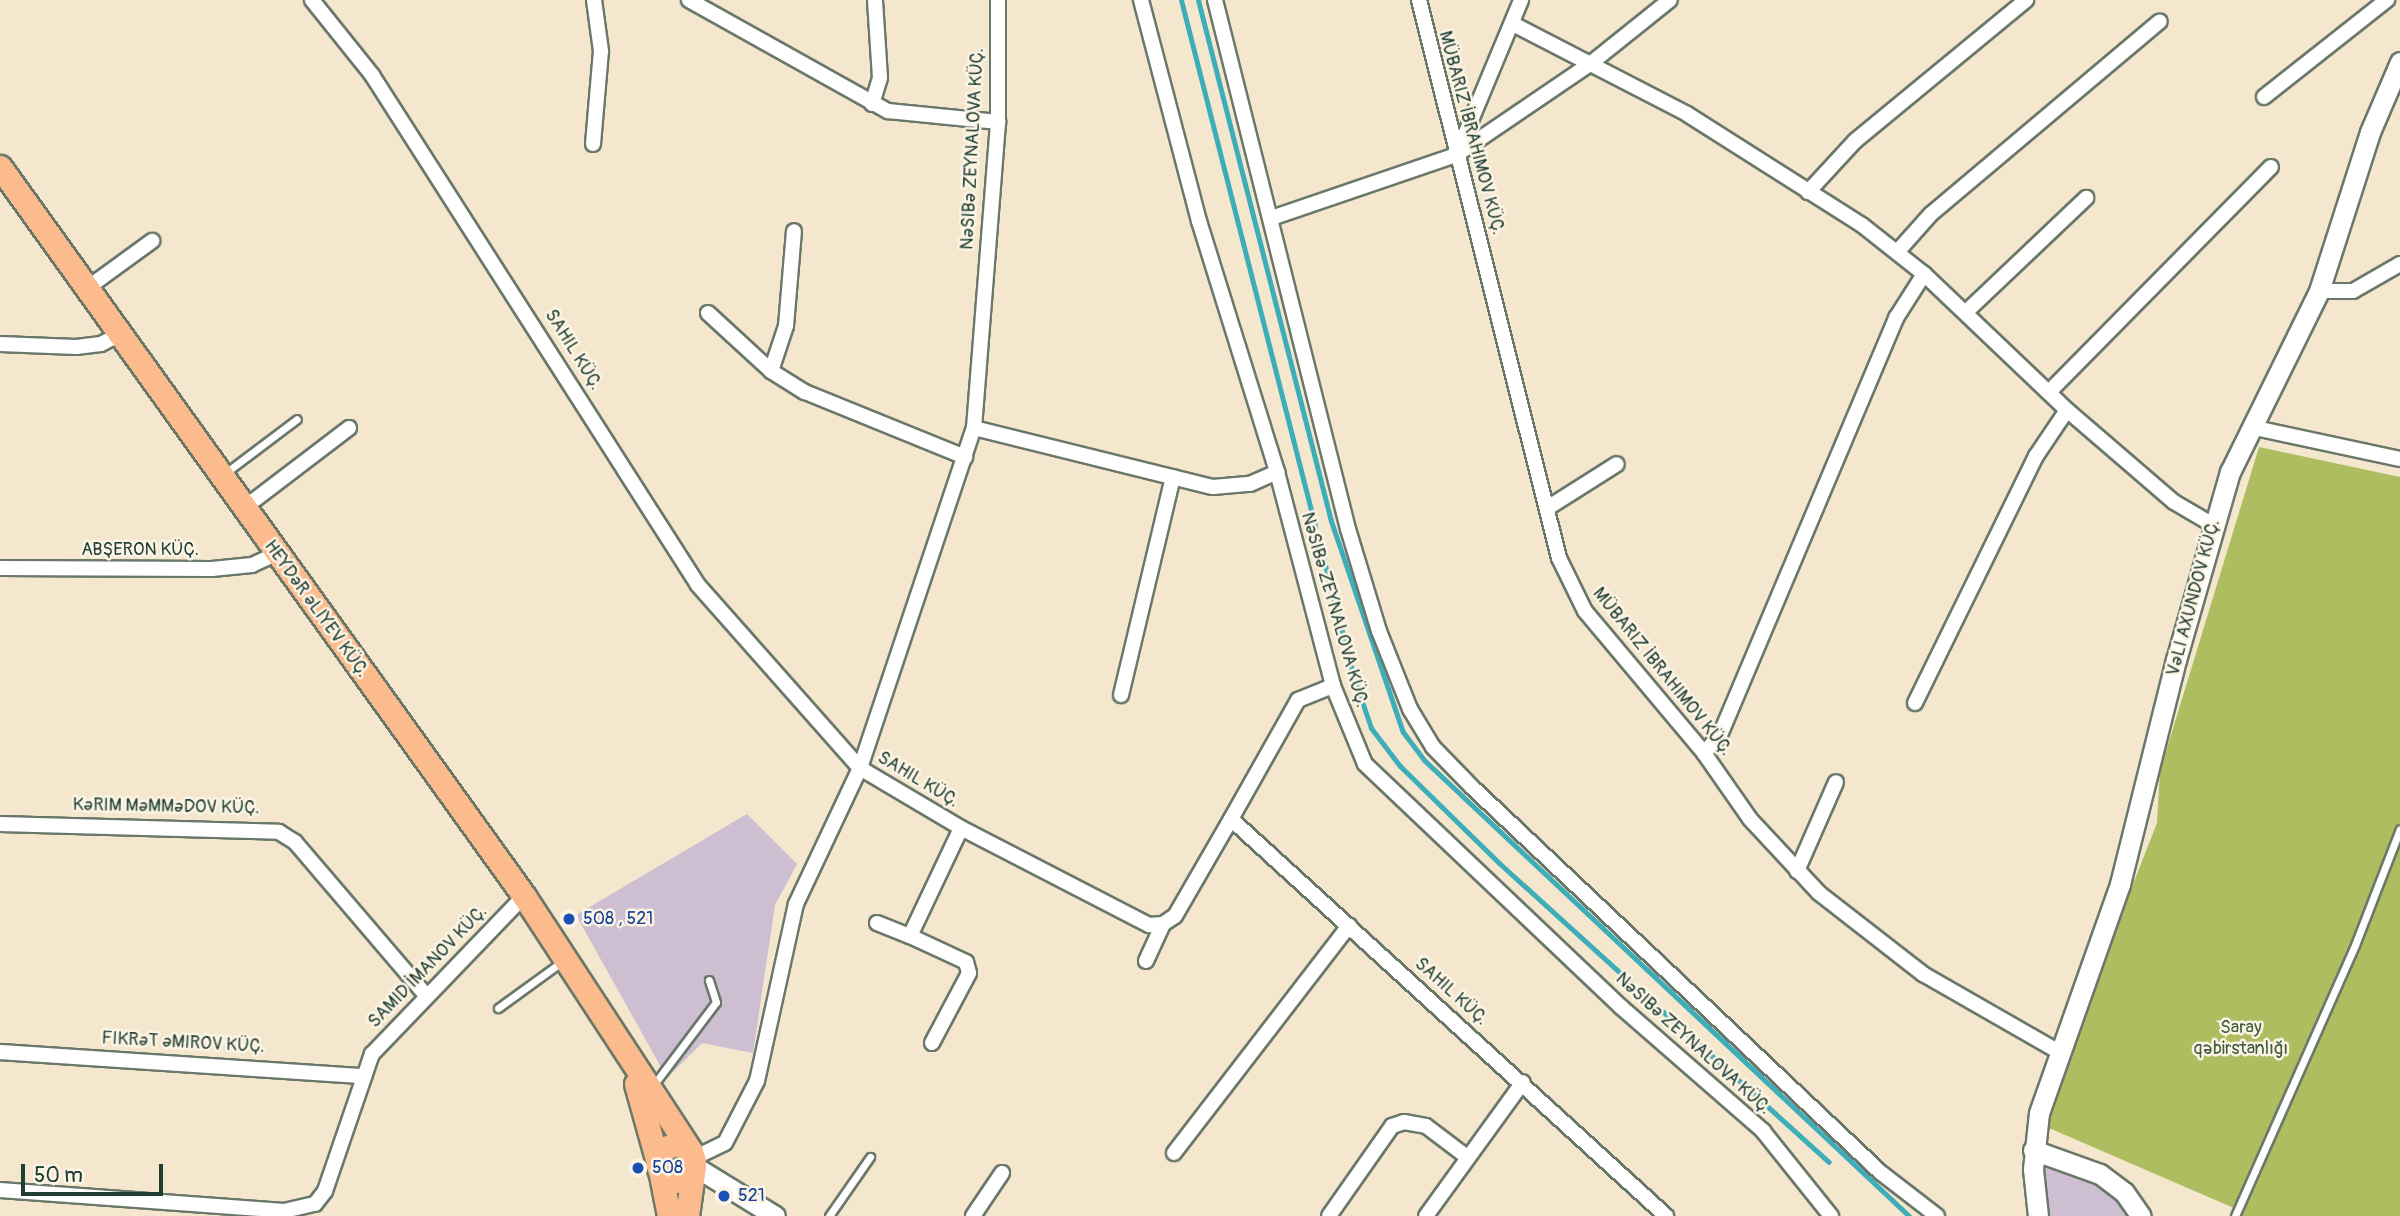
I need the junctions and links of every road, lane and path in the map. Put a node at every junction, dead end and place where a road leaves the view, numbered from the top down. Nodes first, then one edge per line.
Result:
1 (312, 0) edge
2 (594, 0) edge
3 (689, 0) edge
4 (875, 0) edge
5 (998, 0) edge
6 (1141, 0) edge
7 (1215, 0) edge
8 (1419, 0) edge
9 (1521, 0) edge
10 (1670, 0) edge
11 (2026, 0) edge
12 (2387, 0) edge
13 (713, 6) edge
14 (2160, 22) dead end
15 (1513, 24) junction
16 (2400, 62) edge
17 (1590, 64) junction
18 (2264, 97) dead end
19 (872, 104) junction
20 (998, 122) junction
21 (593, 144) dead end
22 (1456, 155) junction
23 (0, 167) edge
24 (2271, 167) dead end
25 (1808, 192) junction
26 (2086, 198) dead end
27 (1270, 218) junction
28 (794, 231) dead end
29 (152, 241) dead end
30 (1898, 251) junction
31 (2400, 264) edge
32 (1924, 274) junction
33 (86, 289) junction
34 (2319, 291) junction
35 (708, 313) dead end
36 (1966, 313) junction
37 (118, 335) junction
38 (0, 344) edge
39 (771, 371) junction
40 (2049, 392) junction
41 (2067, 410) junction
42 (297, 419) dead end
43 (2251, 427) junction
44 (349, 428) dead end
45 (974, 428) junction
46 (965, 457) junction
47 (2400, 459) edge
48 (1616, 464) dead end
49 (1277, 472) junction
50 (221, 477) junction
51 (1172, 477) junction
52 (1549, 507) junction
53 (244, 509) junction
54 (2213, 525) junction
55 (276, 554) junction
56 (0, 568) edge
57 (1333, 686) junction
58 (1121, 695) dead end
59 (1915, 703) dead end
60 (1704, 753) junction
61 (860, 768) junction
62 (1836, 782) dead end
63 (1231, 819) junction
64 (0, 824) edge
65 (961, 828) junction
66 (2400, 829) edge
67 (1797, 871) junction
68 (524, 896) junction
69 (877, 923) dead end
70 (1163, 924) junction
71 (1349, 926) junction
72 (910, 936) junction
73 (567, 959) junction
74 (1146, 961) dead end
75 (709, 979) dead end
76 (425, 995) junction
77 (498, 1008) dead end
78 (932, 1043) dead end
79 (0, 1052) edge
80 (2061, 1053) junction
81 (626, 1055) junction
82 (364, 1076) junction
83 (1523, 1082) junction
84 (650, 1090) junction
85 (2033, 1150) junction
86 (1174, 1153) dead end
87 (870, 1157) dead end
88 (1467, 1157) junction
89 (693, 1158) junction
90 (659, 1167) junction
91 (1002, 1173) dead end
92 (0, 1190) edge
93 (236, 1212) edge
94 (669, 1216) edge
95 (687, 1216) edge
96 (775, 1216) edge
97 (829, 1216) edge
98 (973, 1216) edge
99 (1329, 1216) edge
100 (1426, 1216) edge
101 (1666, 1216) edge
102 (1831, 1216) edge
103 (1937, 1216) edge
104 (2038, 1216) edge
105 (2141, 1216) edge
106 (2235, 1216) edge

1 - 61 street, SAHIL KÜÇ.
2 - 21 street
3 - 13 street
4 - 19 street
5 - 20 street, NƏSIBƏ ZEYNALOVA KÜÇ.
6 - 49 street, NƏSIBƏ ZEYNALOVA KÜÇ.
7 - 27 street
8 - 22 street, MÜBARIZ İBRAHIMOV KÜÇ.
9 - 15 street
10 - 17 street
11 - 25 street
12 - 18 street
13 - 19 street
14 - 30 street
15 - 17 street
15 - 22 street
16 - 34 street, VƏLI AXUNDOV KÜÇ.
17 - 22 street
17 - 25 street
19 - 20 street
20 - 45 street, NƏSIBƏ ZEYNALOVA KÜÇ.
22 - 27 street
22 - 52 street, MÜBARIZ İBRAHIMOV KÜÇ.
23 - 33 main road, HEYDƏR ƏLIYEV KÜÇ.
24 - 40 street
25 - 30 street
26 - 36 street
27 - 103 street
28 - 39 street
29 - 33 street
30 - 32 street
31 - 34 street
32 - 36 street
32 - 60 street
33 - 37 main road, HEYDƏR ƏLIYEV KÜÇ.
34 - 43 street, VƏLI AXUNDOV KÜÇ.
35 - 39 street
36 - 40 street
37 - 38 street
37 - 50 main road, HEYDƏR ƏLIYEV KÜÇ.
39 - 46 street
40 - 41 street
41 - 54 street
41 - 59 street
42 - 50 lane
43 - 47 street
43 - 54 street, VƏLI AXUNDOV KÜÇ.
44 - 53 street
45 - 46 street, NƏSIBƏ ZEYNALOVA KÜÇ.
45 - 51 street
46 - 61 street, NƏSIBƏ ZEYNALOVA KÜÇ.
48 - 52 street
49 - 51 street
49 - 57 street, NƏSIBƏ ZEYNALOVA KÜÇ.
50 - 53 main road, HEYDƏR ƏLIYEV KÜÇ.
51 - 58 street
52 - 60 street, MÜBARIZ İBRAHIMOV KÜÇ.
53 - 55 main road, HEYDƏR ƏLIYEV KÜÇ.
54 - 80 street, VƏLI AXUNDOV KÜÇ.
55 - 56 street, ABŞERON KÜÇ.
55 - 68 main road, HEYDƏR ƏLIYEV KÜÇ.
57 - 63 street
57 - 102 street, NƏSIBƏ ZEYNALOVA KÜÇ.
60 - 67 street, MÜBARIZ İBRAHIMOV KÜÇ.
61 - 65 street, SAHIL KÜÇ.
61 - 89 street, NƏSIBƏ ZEYNALOVA KÜÇ.
62 - 67 street
63 - 70 street
63 - 71 street, SAHIL KÜÇ.
64 - 76 street, KƏRIM MƏMMƏDOV KÜÇ.
65 - 70 street, SAHIL KÜÇ.
65 - 72 street
66 - 106 lane
67 - 80 street, MÜBARIZ İBRAHIMOV KÜÇ.
68 - 73 main road, HEYDƏR ƏLIYEV KÜÇ.
68 - 76 street, SAMID İMANOV KÜÇ.
69 - 72 street
70 - 74 street
71 - 83 street, SAHIL KÜÇ.
71 - 86 street
72 - 78 street
73 - 77 lane
73 - 81 main road, HEYDƏR ƏLIYEV KÜÇ.
75 - 84 lane
76 - 82 street, SAMID İMANOV KÜÇ.
79 - 82 street, FIKRƏT ƏMIROV KÜÇ.
80 - 85 street, VƏLI AXUNDOV KÜÇ.
81 - 84 main road
81 - 90 main road
82 - 93 street, SAMID İMANOV KÜÇ.
83 - 88 street
83 - 101 street, SAHIL KÜÇ.
84 - 89 main road
85 - 104 street, VƏLI AXUNDOV KÜÇ.
85 - 105 street
87 - 97 lane
88 - 99 street
88 - 100 street
89 - 90 main road
89 - 95 main road
89 - 96 street
90 - 94 main road
91 - 98 street
92 - 93 street, SAMID İMANOV KÜÇ.

